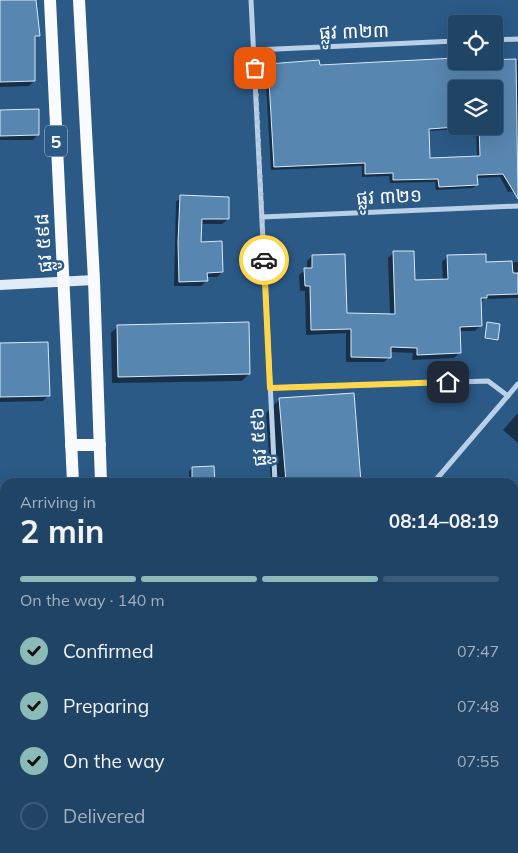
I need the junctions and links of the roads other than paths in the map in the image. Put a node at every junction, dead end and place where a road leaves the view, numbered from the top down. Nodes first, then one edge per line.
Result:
1 (50, 0) edge
2 (79, 0) edge
3 (251, 0) edge
4 (518, 39) edge
5 (503, 40) edge
6 (448, 41) edge
7 (254, 50) junction
8 (518, 206) edge
9 (262, 217) junction
10 (94, 280) junction
11 (65, 281) junction
12 (1, 285) edge
13 (518, 384) edge
14 (270, 388) junction
15 (508, 396) junction
16 (71, 445) junction
17 (100, 445) junction
18 (73, 478) edge
19 (101, 478) edge
20 (275, 478) edge
21 (437, 478) edge

1 - 11 main road, ផ្លូវ ៥៩៨ / 5
2 - 10 main road, 5
3 - 7 street, ផ្លូវ ៥៩៦
4 - 5 street
6 - 7 street, ផ្លូវ ៣២៣
7 - 9 street, ផ្លូវ ៥៩៦
8 - 9 street, ផ្លូវ ៣២១
9 - 14 street, ផ្លូវ ៥៩៦
10 - 11 main road
10 - 17 main road, 5
11 - 12 main road
11 - 16 main road, ផ្លូវ ៥៩៨ / 5
13 - 15 street
14 - 15 street
14 - 20 street, ផ្លូវ ៥៩៦
15 - 21 street
16 - 17 main road
16 - 18 main road, ផ្លូវ ៥៩៨ / 5
17 - 19 main road, 5

